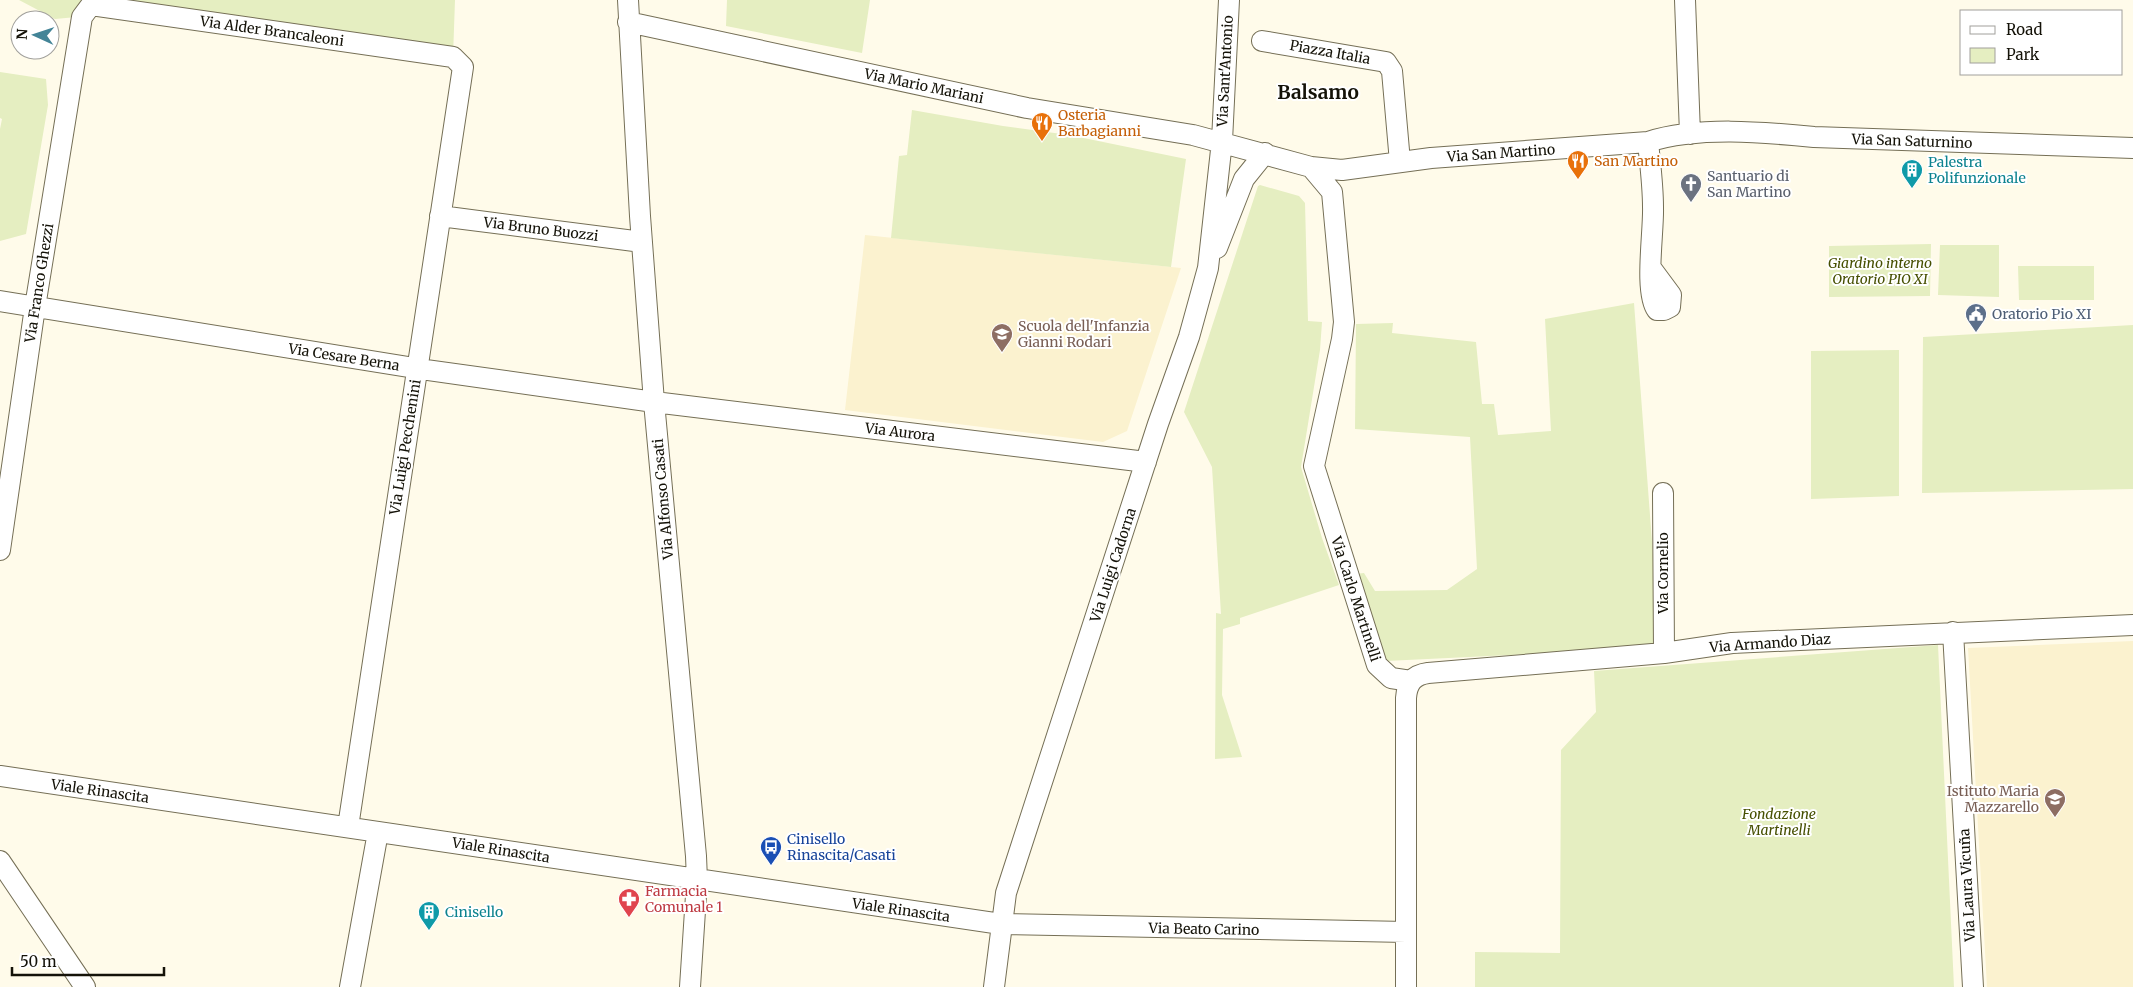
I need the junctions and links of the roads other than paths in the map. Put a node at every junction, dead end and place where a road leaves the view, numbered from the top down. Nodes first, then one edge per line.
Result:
1 (628, 0) edge
2 (1229, 0) edge
3 (1685, 0) edge
4 (82, 17) joint
5 (628, 22) junction
6 (1262, 41) dead end
7 (463, 67) joint
8 (1690, 134) junction
9 (1222, 141) junction
10 (1648, 142) junction
11 (2133, 148) edge
12 (1265, 153) junction
13 (1400, 162) junction
14 (1311, 167) junction
15 (1342, 170) junction
16 (1332, 192) junction
17 (440, 216) junction
18 (642, 242) junction
19 (1208, 268) junction
20 (1651, 268) dead end
21 (0, 301) edge
22 (35, 307) junction
23 (417, 368) junction
24 (654, 402) junction
25 (1146, 462) junction
26 (1663, 493) dead end
27 (0, 550) edge
28 (2133, 625) edge
29 (1953, 632) junction
30 (1664, 653) junction
31 (1411, 681) junction
32 (0, 776) edge
33 (348, 827) junction
34 (378, 832) junction
35 (0, 861) edge
36 (697, 880) junction
37 (1001, 924) junction
38 (1406, 932) junction
39 (85, 987) edge
40 (350, 987) edge
41 (690, 987) edge
42 (994, 987) edge
43 (1406, 987) edge
44 (1973, 987) edge

1 - 5 street, Via Alfonso Casati
2 - 9 street, Via Sant'Antonio
3 - 8 street
4 - 7 street, Via Alder Brancaleoni
4 - 22 street, Via Franco Ghezzi
5 - 9 street, Via Mario Mariani
5 - 18 street, Via Alfonso Casati
6 - 13 street, Piazza Italia
7 - 17 street, Via Luigi Pecchenini
8 - 10 street, Via San Martino
8 - 11 street, Via San Saturnino
9 - 12 street
9 - 19 street, Via Luigi Cadorna
10 - 13 street, Via San Martino
10 - 20 street
12 - 14 street
12 - 19 street
13 - 15 street, Via San Martino
14 - 15 street, Via San Martino
14 - 16 street
15 - 16 street, Via Carlo Martinelli
16 - 31 street, Via Carlo Martinelli
17 - 18 street, Via Bruno Buozzi
17 - 23 street, Via Luigi Pecchenini
18 - 24 street, Via Alfonso Casati
19 - 25 street, Via Luigi Cadorna
21 - 22 street, Via Cesare Berna
22 - 23 street, Via Cesare Berna
22 - 27 street, Via Franco Ghezzi
23 - 24 street, Via Cesare Berna
23 - 33 street, Via Luigi Pecchenini
24 - 25 street, Via Aurora
24 - 36 street, Via Alfonso Casati
25 - 37 street, Via Luigi Cadorna
26 - 30 street, Via Cornelio
28 - 29 street, Via Armando Diaz
29 - 30 street, Via Armando Diaz
29 - 44 street, Via Laura Vicuña
30 - 31 street, Via Armando Diaz
31 - 38 street
32 - 33 street, Viale Rinascita
33 - 34 street, Viale Rinascita
34 - 36 street, Viale Rinascita
34 - 40 street
35 - 39 street
36 - 37 street, Viale Rinascita
36 - 41 street, Via Alfonso Casati
37 - 38 street, Via Beato Carino
37 - 42 street, Via Luigi Cadorna
38 - 43 street

